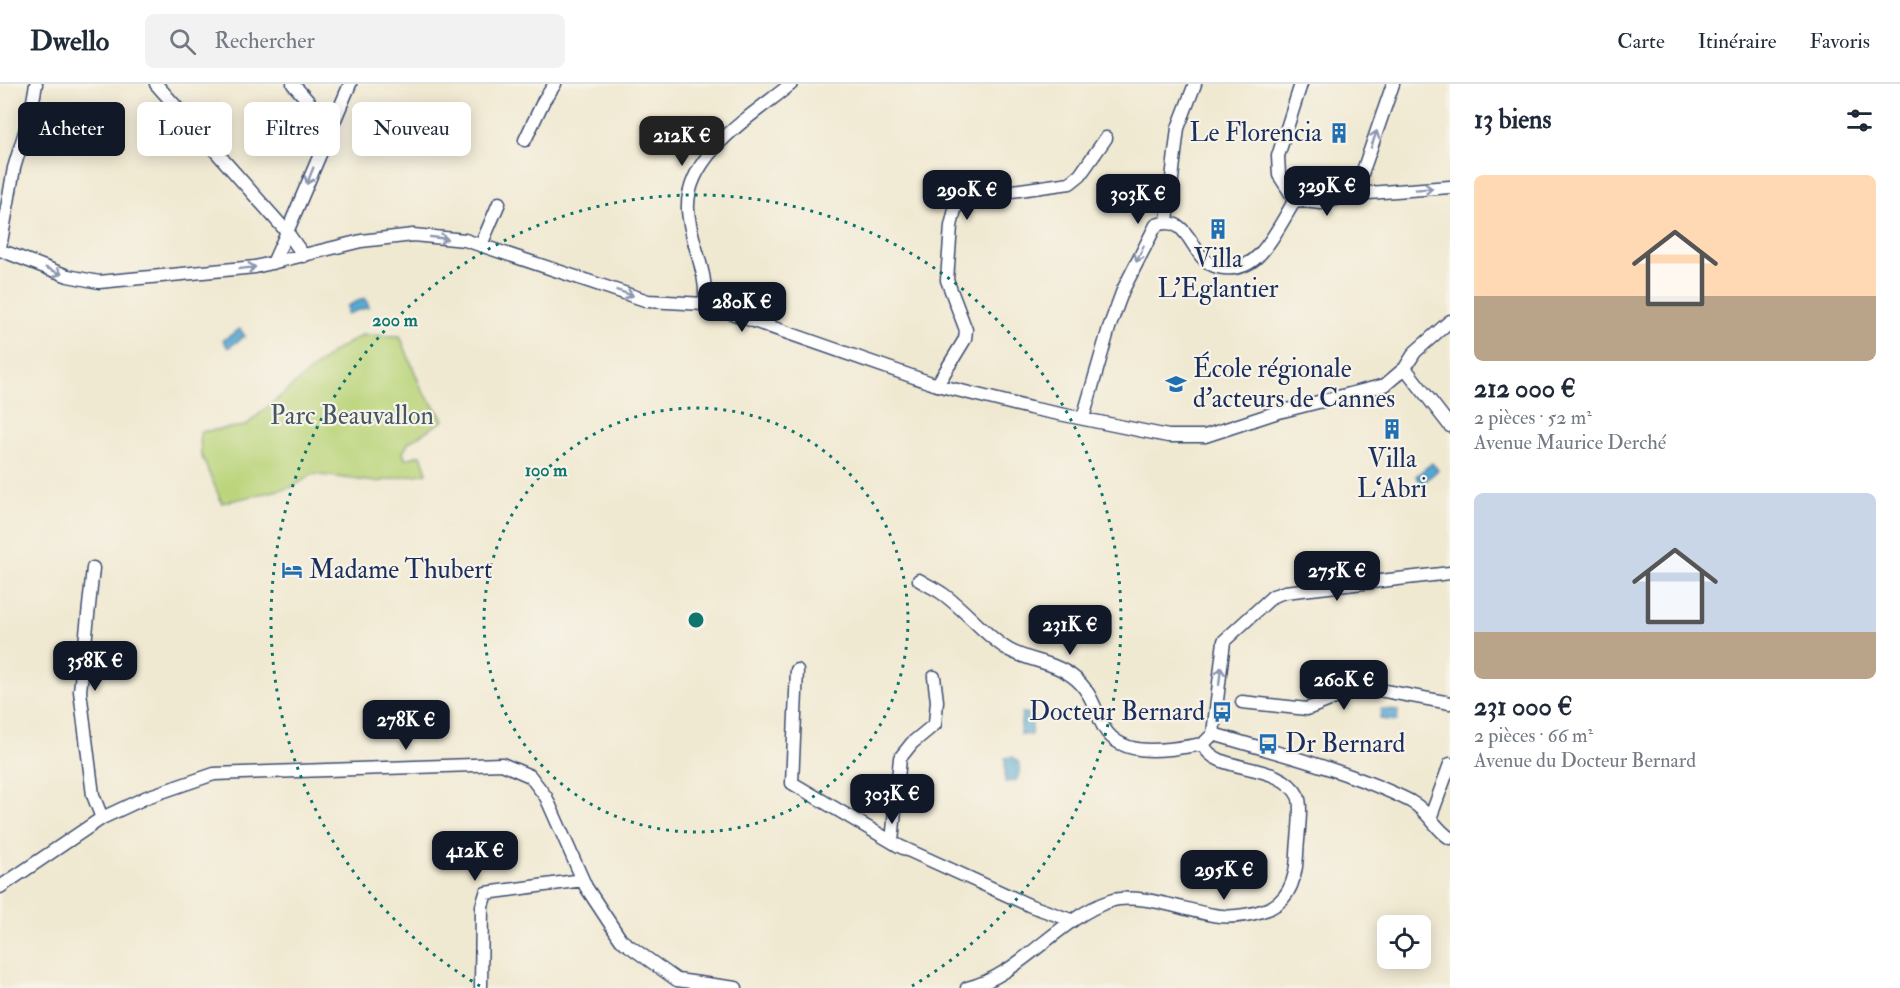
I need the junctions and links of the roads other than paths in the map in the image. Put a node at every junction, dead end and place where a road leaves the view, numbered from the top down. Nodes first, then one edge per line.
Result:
1 (36, 84) edge
2 (156, 84) edge
3 (293, 84) edge
4 (350, 84) edge
5 (555, 84) edge
6 (791, 84) edge
7 (1195, 84) edge
8 (1301, 84) edge
9 (1393, 84) edge
10 (309, 102) edge
11 (340, 105) edge
12 (1106, 138) dead end
13 (525, 140) dead end
14 (318, 156) edge
15 (1450, 187) edge
16 (1355, 194) junction
17 (1295, 200) junction
18 (499, 203) dead end
19 (1167, 221) junction
20 (287, 232) junction
21 (481, 245) junction
22 (0, 249) edge
23 (304, 256) junction
24 (273, 263) junction
25 (705, 304) junction
26 (1450, 321) edge
27 (1405, 368) junction
28 (936, 385) junction
29 (1083, 418) junction
30 (1450, 426) edge
31 (93, 568) dead end
32 (1450, 573) edge
33 (919, 580) dead end
34 (796, 670) dead end
35 (934, 676) dead end
36 (1242, 702) dead end
37 (1450, 703) edge
38 (1213, 734) junction
39 (1203, 744) junction
40 (1450, 764) edge
41 (1431, 816) junction
42 (102, 818) junction
43 (1450, 838) edge
44 (892, 842) junction
45 (583, 880) junction
46 (0, 887) edge
47 (1071, 920) junction
48 (481, 988) edge
49 (736, 988) edge
50 (967, 988) edge

1 - 22 street
2 - 20 street
3 - 10 street
4 - 11 street
5 - 13 street
6 - 25 street
7 - 19 street
8 - 17 street
16 -> 9 street
12 - 28 street
14 -> 20 street
16 -> 15 street
16 - 17 street
17 - 19 street
18 - 21 street
19 -> 29 street
20 - 23 street
20 - 24 street
23 -> 21 street
21 -> 25 street
22 -> 24 street
23 - 24 street
25 - 28 street
26 - 27 street
27 - 29 street
27 - 30 street
28 - 29 street
31 - 42 street
38 -> 32 street
33 - 39 street
34 - 44 street
35 - 44 street
36 - 37 street
38 - 39 street
38 - 41 street
39 - 47 street
40 - 41 street
41 - 43 street
42 - 45 street
42 - 46 street
44 - 47 street
45 - 48 street
45 - 49 street
47 - 50 street

